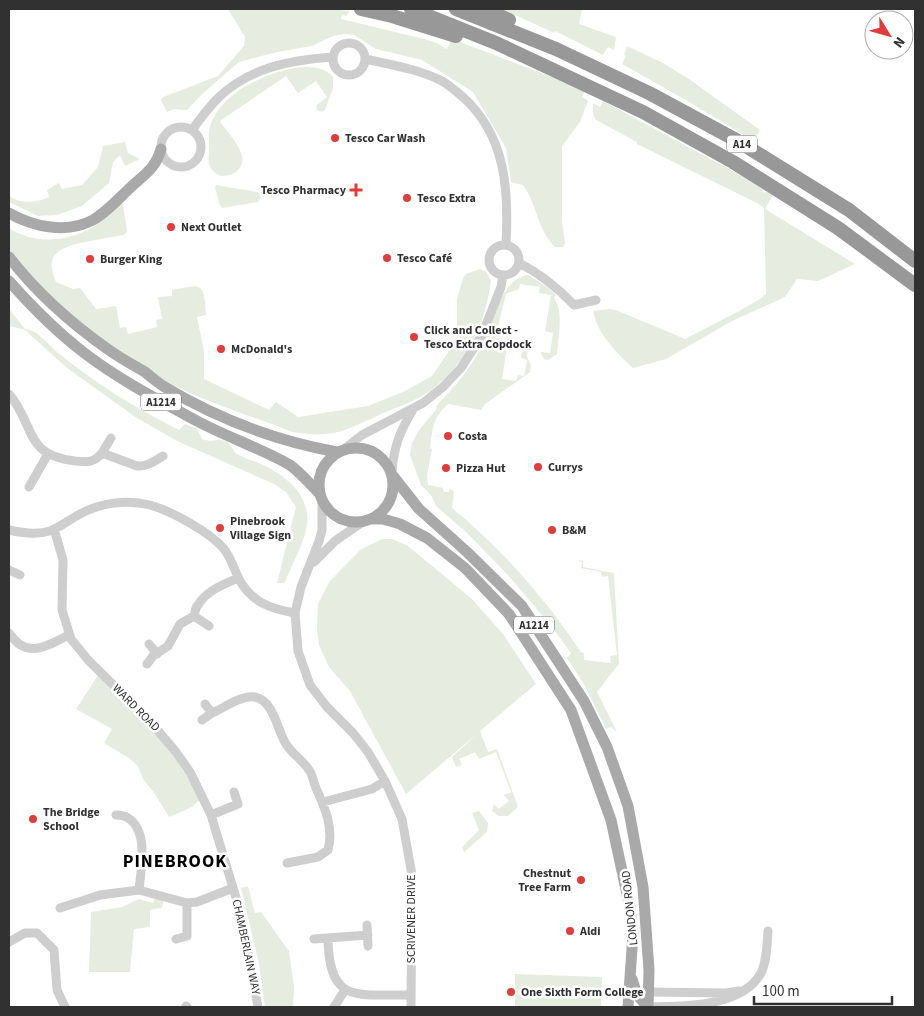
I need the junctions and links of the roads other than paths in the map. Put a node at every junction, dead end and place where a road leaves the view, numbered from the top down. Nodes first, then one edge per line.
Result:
1 (361, 9) edge
2 (411, 9) edge
3 (456, 9) edge
4 (484, 9) edge
5 (496, 43) junction
6 (556, 49) junction
7 (333, 57) junction
8 (366, 59) junction
9 (192, 130) junction
10 (161, 149) junction
11 (9, 213) edge
12 (506, 245) junction
13 (9, 257) edge
14 (915, 261) edge
15 (520, 262) junction
16 (502, 275) junction
17 (9, 281) edge
18 (915, 285) edge
19 (596, 300) dead end
20 (9, 394) edge
21 (414, 408) junction
22 (111, 438) dead end
23 (340, 451) junction
24 (102, 453) junction
25 (48, 454) junction
26 (163, 456) dead end
27 (392, 474) junction
28 (29, 487) dead end
29 (321, 497) junction
30 (368, 520) junction
31 (54, 529) junction
32 (9, 530) edge
33 (310, 566) junction
34 (9, 570) edge
35 (20, 575) dead end
36 (238, 578) junction
37 (295, 614) junction
38 (194, 616) junction
39 (209, 626) dead end
40 (9, 633) edge
41 (69, 634) junction
42 (149, 644) dead end
43 (157, 654) junction
44 (147, 664) dead end
45 (205, 704) dead end
46 (212, 713) junction
47 (202, 720) dead end
48 (385, 781) junction
49 (234, 792) dead end
50 (324, 802) junction
51 (116, 814) dead end
52 (211, 815) junction
53 (287, 863) dead end
54 (233, 888) junction
55 (139, 890) junction
56 (188, 903) junction
57 (60, 908) dead end
58 (768, 931) dead end
59 (187, 936) junction
60 (328, 938) junction
61 (176, 939) dead end
62 (314, 939) dead end
63 (196, 940) dead end
64 (9, 942) edge
65 (368, 946) dead end
66 (630, 972) junction
67 (345, 990) junction
68 (744, 990) junction
69 (411, 995) junction
70 (644, 1002) edge
71 (65, 1007) edge
72 (258, 1007) edge
73 (334, 1007) edge
74 (411, 1007) edge
75 (628, 1007) edge

1 - 5 highway, A14
2 - 5 highway, A14
3 - 6 highway, A14
4 - 6 highway, A14
5 - 18 highway, A14
6 - 14 highway, A14
7 - 8 street
7 - 8 street
7 - 9 street
8 - 12 street
9 - 10 street
9 - 10 street
10 - 11 main road
12 - 15 street
12 - 16 street
13 - 23 main road, A1214
15 - 16 street
15 - 19 street
16 - 21 street
17 - 29 main road, A1214
20 - 25 street
21 - 23 street
21 - 27 street
22 - 24 street
23 - 27 main road
23 - 29 main road
24 - 25 street
24 - 26 street
25 - 28 street
27 - 30 main road
27 - 70 main road, LONDON ROAD / A1214
29 - 30 main road
29 - 33 street, SCRIVENER DRIVE
30 - 33 street, SCRIVENER DRIVE
30 - 66 main road, LONDON ROAD / A1214
31 - 32 street
31 - 36 street
31 - 41 street, WARD ROAD
33 - 37 street, SCRIVENER DRIVE
34 - 35 street
36 - 37 street
36 - 38 street
37 - 48 street, SCRIVENER DRIVE
38 - 39 street
38 - 43 street
40 - 41 street
41 - 52 street, WARD ROAD
42 - 43 street
43 - 44 street
45 - 46 street
46 - 47 street
46 - 50 street
48 - 50 street
48 - 69 street, SCRIVENER DRIVE
49 - 52 street
50 - 53 street
51 - 55 street
52 - 54 street, WARD ROAD
54 - 56 street
54 - 72 street, CHAMBERLAIN WAY
55 - 56 street
55 - 57 street
56 - 59 street
58 - 68 street
59 - 61 street
59 - 63 street
60 - 62 street
60 - 65 street
60 - 67 street
64 - 71 street
66 - 70 main road
66 - 75 main road, LONDON ROAD / A1214
67 - 69 street
67 - 73 street
68 - 70 street
68 - 70 street
69 - 74 street, SCRIVENER DRIVE

